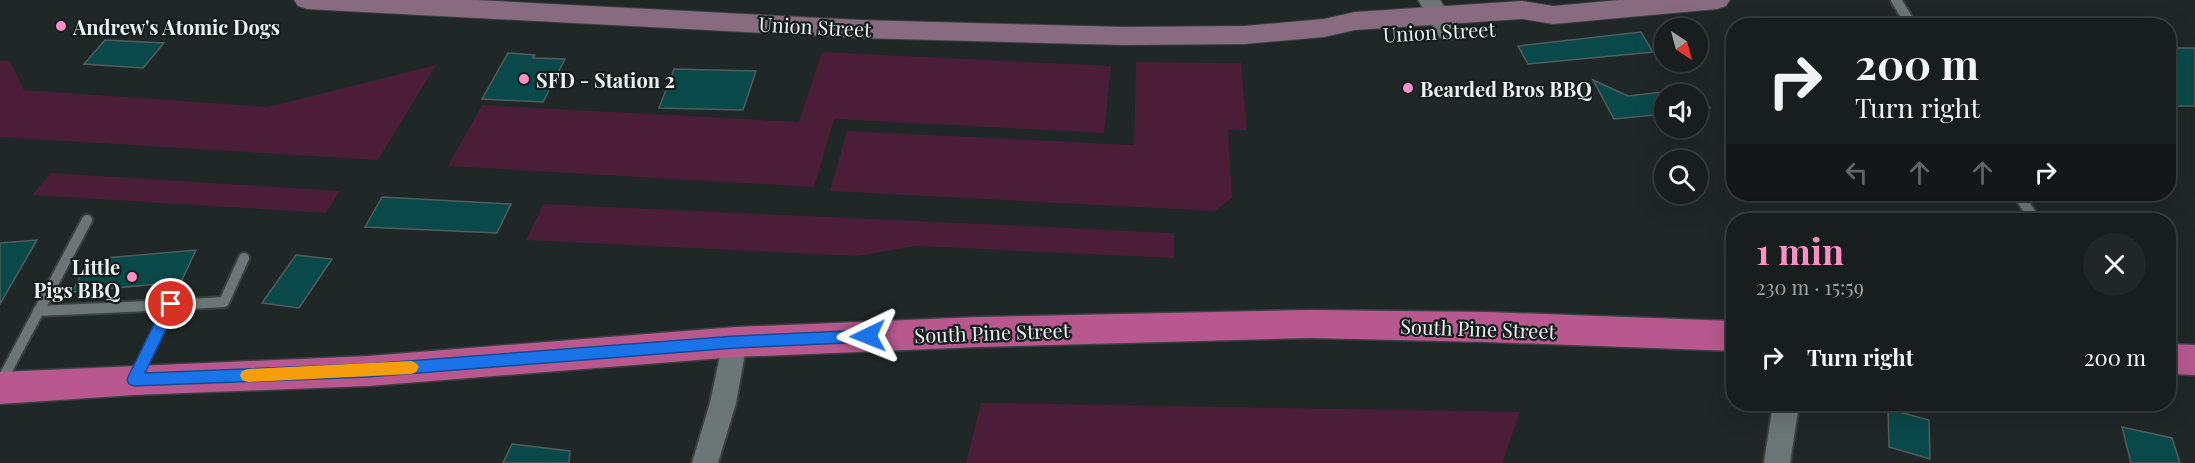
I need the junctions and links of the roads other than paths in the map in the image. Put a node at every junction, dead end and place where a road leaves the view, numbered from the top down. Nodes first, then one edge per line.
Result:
1 (307, 0) edge
2 (1717, 0) edge
3 (1896, 0) edge
4 (544, 6) edge
5 (1438, 16) edge
6 (1907, 18) edge
7 (87, 220) dead end
8 (244, 258) dead end
9 (171, 304) junction
10 (38, 311) junction
11 (1726, 336) edge
12 (735, 342) junction
13 (2176, 359) edge
14 (2195, 360) edge
15 (134, 380) junction
16 (0, 384) edge
17 (0, 388) edge
18 (1785, 411) edge
19 (705, 463) edge
20 (1777, 463) edge

1 - 4 main road, Union Street
2 - 5 main road, Union Street
3 - 6 lane
4 - 5 main road, Union Street
7 - 10 lane
8 - 9 lane
9 - 10 lane
9 - 15 lane
10 - 16 lane
11 - 12 highway, South Pine Street
12 - 15 highway, South Pine Street
12 - 19 street
13 - 14 highway
15 - 17 highway, South Pine Street
18 - 20 street

